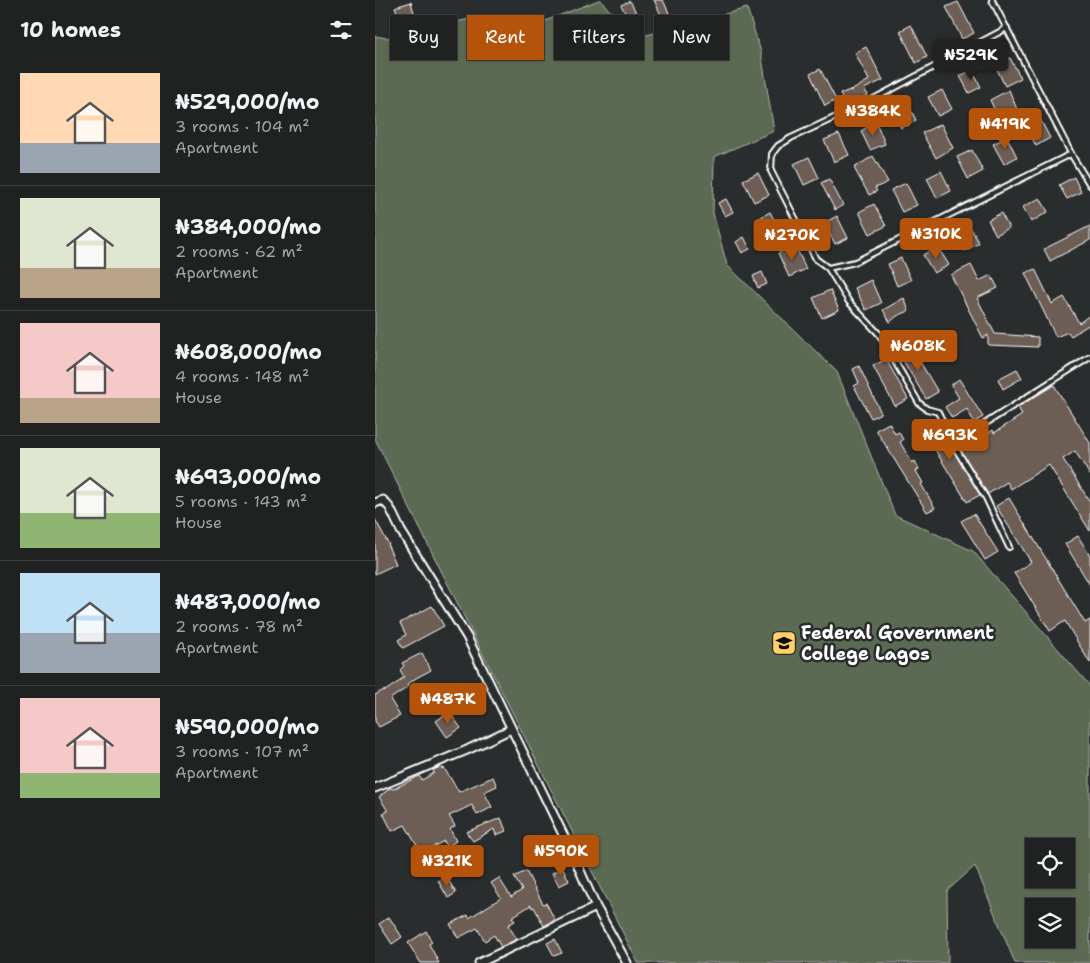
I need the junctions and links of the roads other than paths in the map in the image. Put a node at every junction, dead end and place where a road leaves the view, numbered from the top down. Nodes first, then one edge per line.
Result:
1 (992, 0) edge
2 (1007, 28) junction
3 (1071, 154) junction
4 (1090, 185) edge
5 (828, 268) junction
6 (1090, 357) edge
7 (953, 444) junction
8 (375, 503) edge
9 (1009, 547) dead end
10 (511, 729) junction
11 (375, 788) edge
12 (596, 907) junction
13 (479, 963) edge
14 (627, 963) edge

1 - 2 lane
2 - 3 lane
2 - 5 lane
3 - 4 lane
3 - 5 lane
5 - 7 lane
6 - 7 lane
7 - 9 lane
8 - 10 street
10 - 11 street
10 - 12 street
12 - 13 street
12 - 14 street

